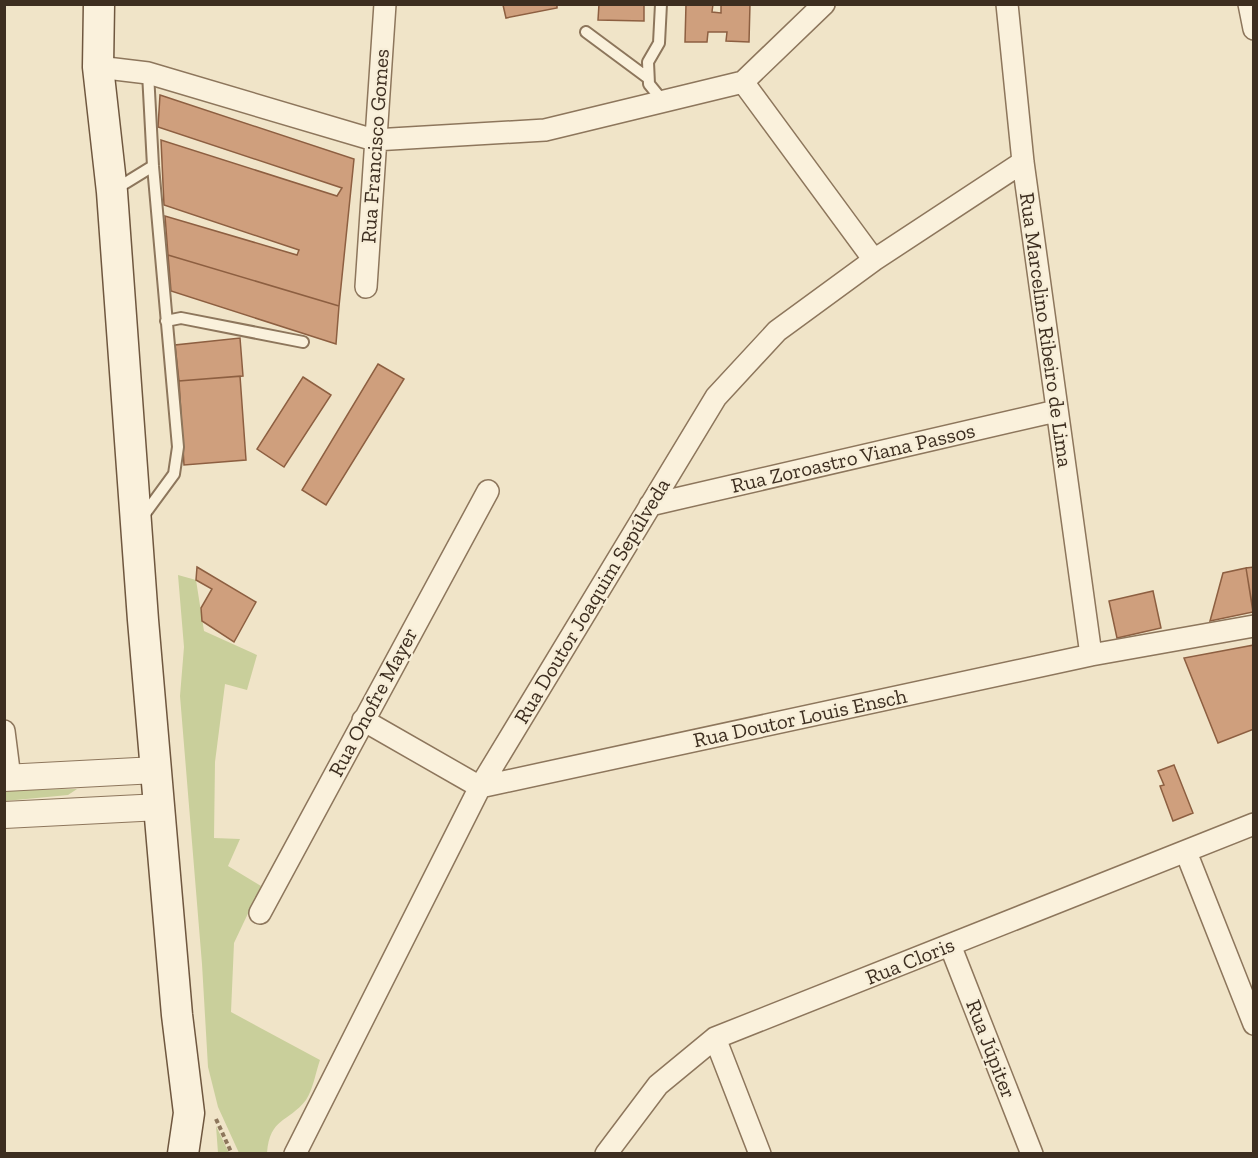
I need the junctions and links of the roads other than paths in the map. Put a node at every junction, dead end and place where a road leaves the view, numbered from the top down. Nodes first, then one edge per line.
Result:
1 (385, 4) edge
2 (661, 4) edge
3 (824, 4) edge
4 (1008, 4) edge
5 (1249, 4) edge
6 (94, 7) edge
7 (1254, 28) edge
8 (586, 32) dead end
9 (98, 67) junction
10 (148, 74) junction
11 (648, 78) junction
12 (743, 82) junction
13 (662, 100) junction
14 (374, 140) junction
15 (1023, 162) junction
16 (153, 166) junction
17 (112, 192) junction
18 (874, 260) junction
19 (366, 287) dead end
20 (166, 321) junction
21 (303, 342) dead end
22 (1056, 411) junction
23 (488, 491) dead end
24 (650, 505) junction
25 (137, 524) junction
26 (1254, 626) edge
27 (1091, 655) junction
28 (363, 720) junction
29 (4, 731) edge
30 (156, 770) junction
31 (7, 778) edge
32 (480, 787) junction
33 (160, 807) junction
34 (4, 815) edge
35 (1254, 824) edge
36 (1186, 852) junction
37 (260, 913) dead end
38 (950, 945) junction
39 (1254, 1024) edge
40 (715, 1038) junction
41 (189, 1113) junction
42 (183, 1154) edge
43 (192, 1154) edge
44 (295, 1154) edge
45 (606, 1154) edge
46 (760, 1154) edge
47 (1032, 1154) edge

1 - 14 street, Rua Francisco Gomes
2 - 11 lane
3 - 12 street
4 - 15 street, Rua Marcelino Ribeiro de Lima
5 - 7 street
6 - 9 main road
8 - 11 lane
9 - 10 street
9 - 17 main road
10 - 14 street
10 - 16 lane
11 - 13 lane
12 - 13 street
12 - 18 street
13 - 14 street
14 - 19 street, Rua Francisco Gomes
15 - 18 street, Rua Doutor Joaquim Sepúlveda
15 - 22 street, Rua Marcelino Ribeiro de Lima
16 - 17 lane
16 - 20 lane
17 - 25 main road
18 - 24 street, Rua Doutor Joaquim Sepúlveda
20 - 21 lane
20 - 25 lane
22 - 24 street, Rua Zoroastro Viana Passos
22 - 27 street, Rua Marcelino Ribeiro de Lima
23 - 28 street, Rua Onofre Mayer
24 - 32 street, Rua Doutor Joaquim Sepúlveda
25 - 30 main road
26 - 27 street, Rua Doutor Louis Ensch
27 - 32 street, Rua Doutor Louis Ensch
28 - 32 street
28 - 37 street, Rua Onofre Mayer
29 - 31 street
30 - 31 street
30 - 33 main road
32 - 44 street, Rua Doutor Joaquim Sepúlveda
33 - 34 street
33 - 41 main road
35 - 36 street, Rua Cloris
36 - 38 street, Rua Cloris
36 - 39 street
38 - 40 street, Rua Cloris
38 - 47 street, Rua Júpiter
40 - 45 street, Rua Cloris
40 - 46 street
41 - 42 main road
41 - 43 main road

